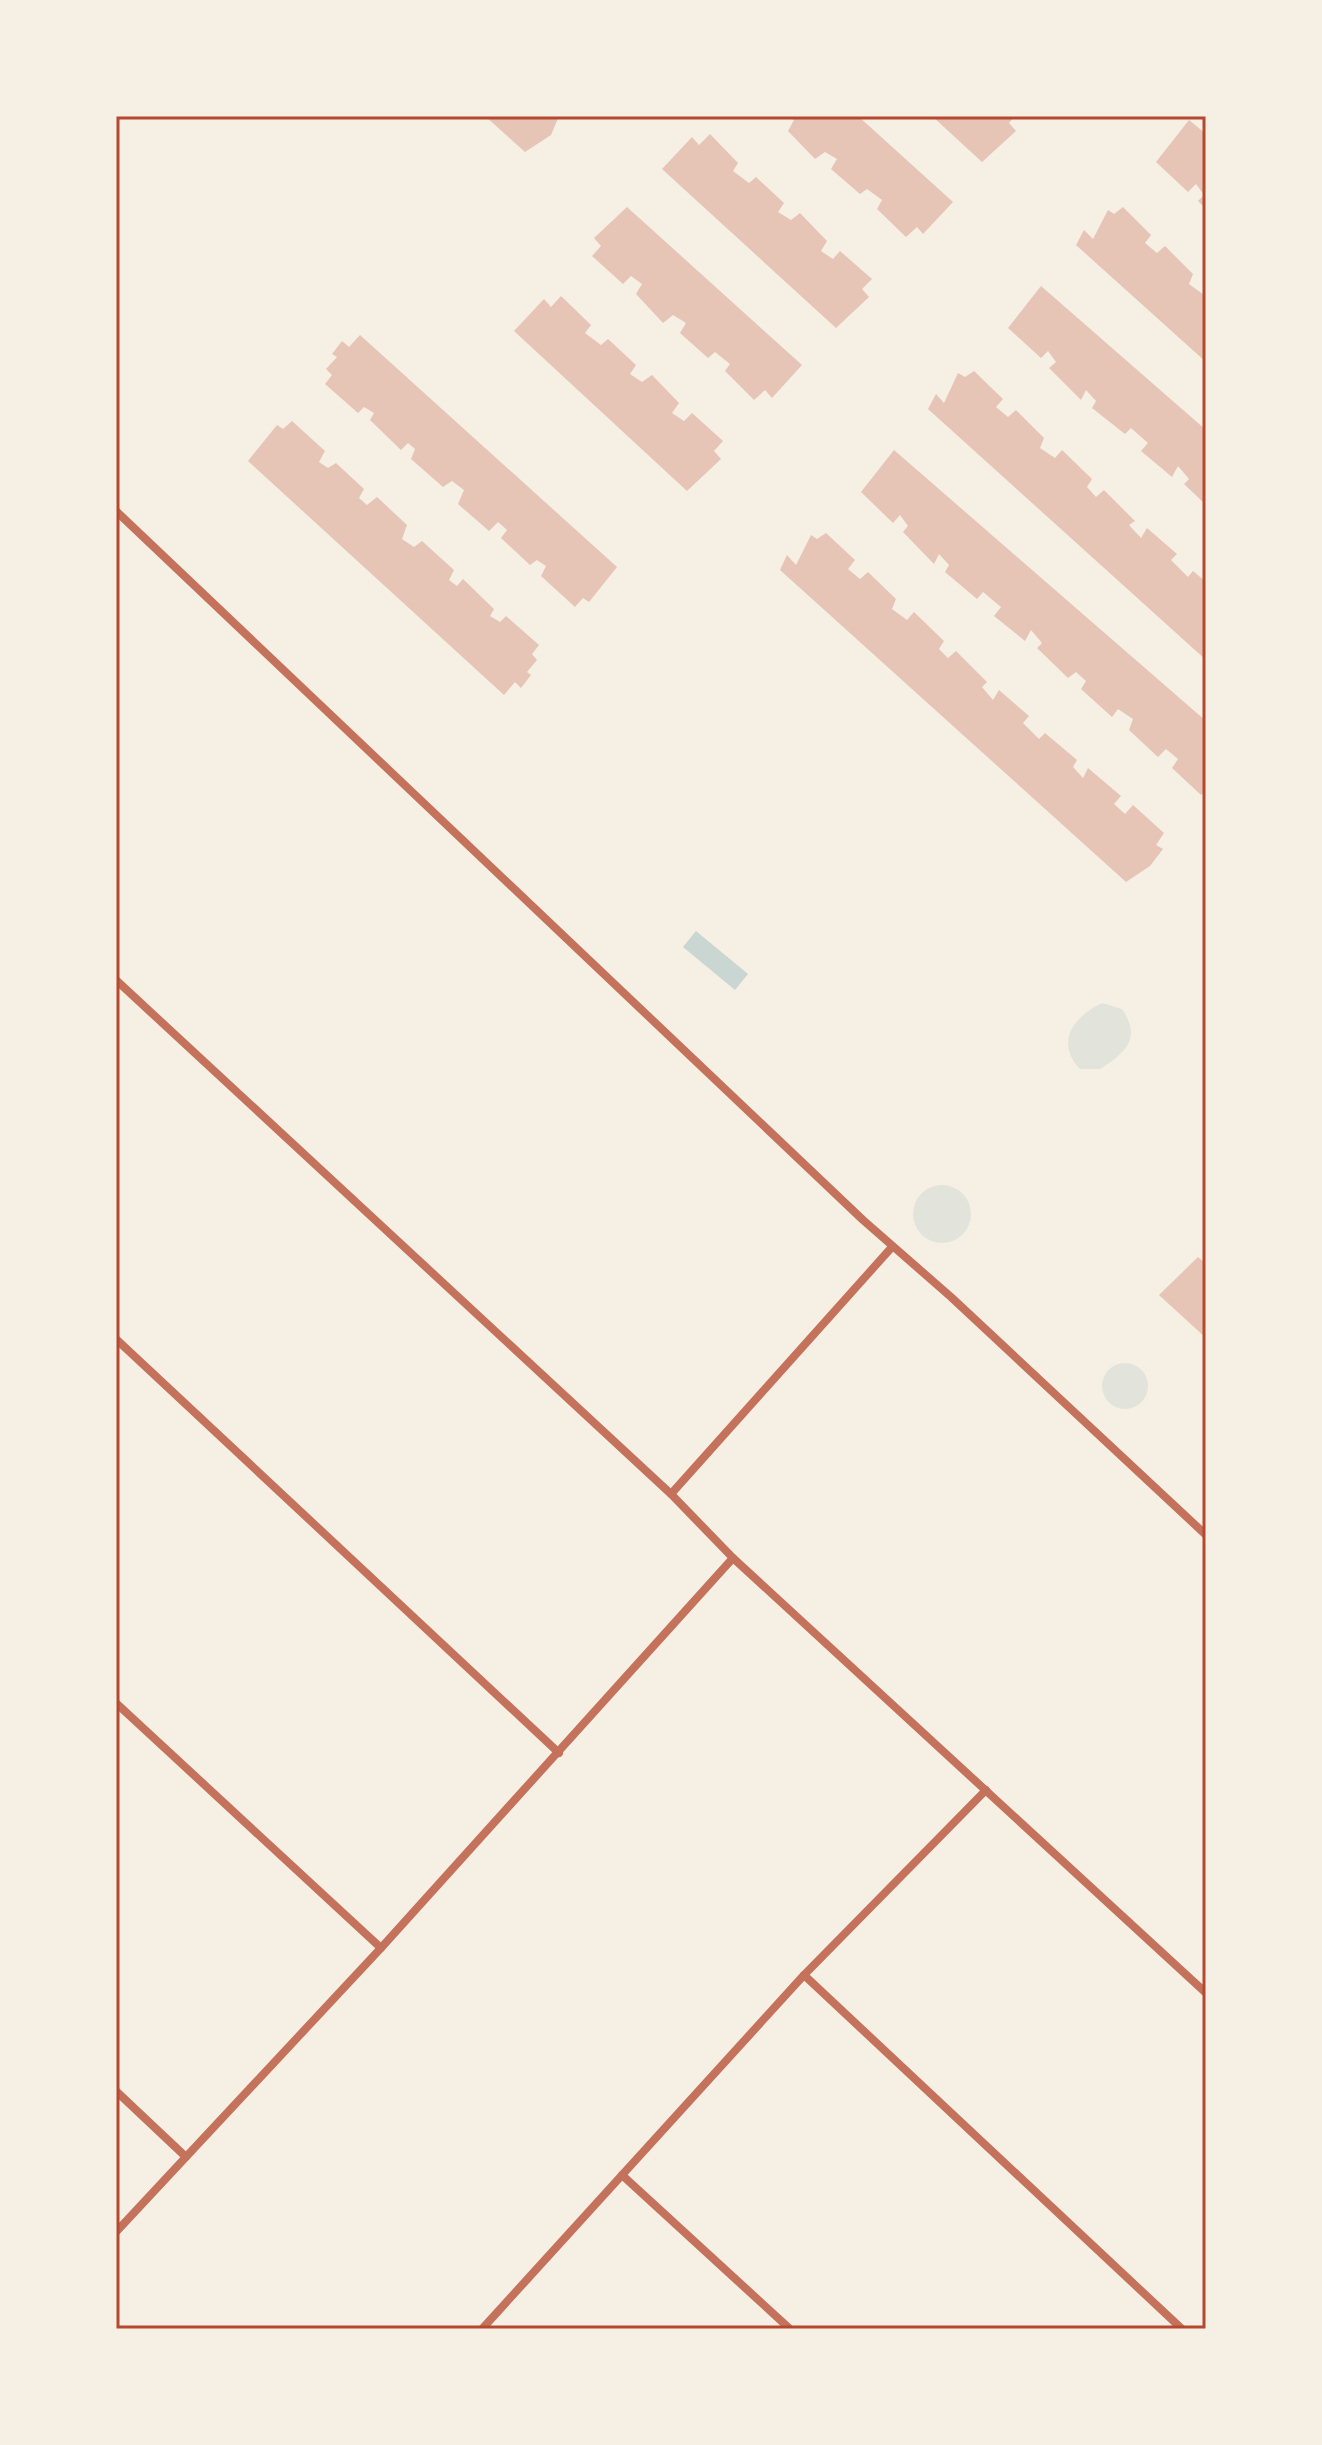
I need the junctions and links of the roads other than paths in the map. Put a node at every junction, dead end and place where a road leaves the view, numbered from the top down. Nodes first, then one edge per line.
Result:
1 (116, 511) edge
2 (116, 980) edge
3 (892, 1247) junction
4 (116, 1339) edge
5 (671, 1494) junction
6 (1206, 1535) edge
7 (733, 1558) junction
8 (116, 1703) edge
9 (559, 1753) junction
10 (986, 1790) junction
11 (381, 1948) junction
12 (804, 1975) junction
13 (1206, 1993) edge
14 (116, 2091) edge
15 (186, 2157) junction
16 (622, 2175) junction
17 (116, 2232) edge
18 (482, 2329) edge
19 (790, 2329) edge
20 (1182, 2329) edge

1 - 3 street
2 - 5 street
3 - 5 street
3 - 6 street
4 - 9 street
5 - 7 street
7 - 9 street
7 - 10 street
8 - 11 street
9 - 11 street
10 - 12 street
10 - 13 street
11 - 15 street
12 - 16 street
12 - 20 street
14 - 15 street
15 - 17 street
16 - 18 street
16 - 19 street

